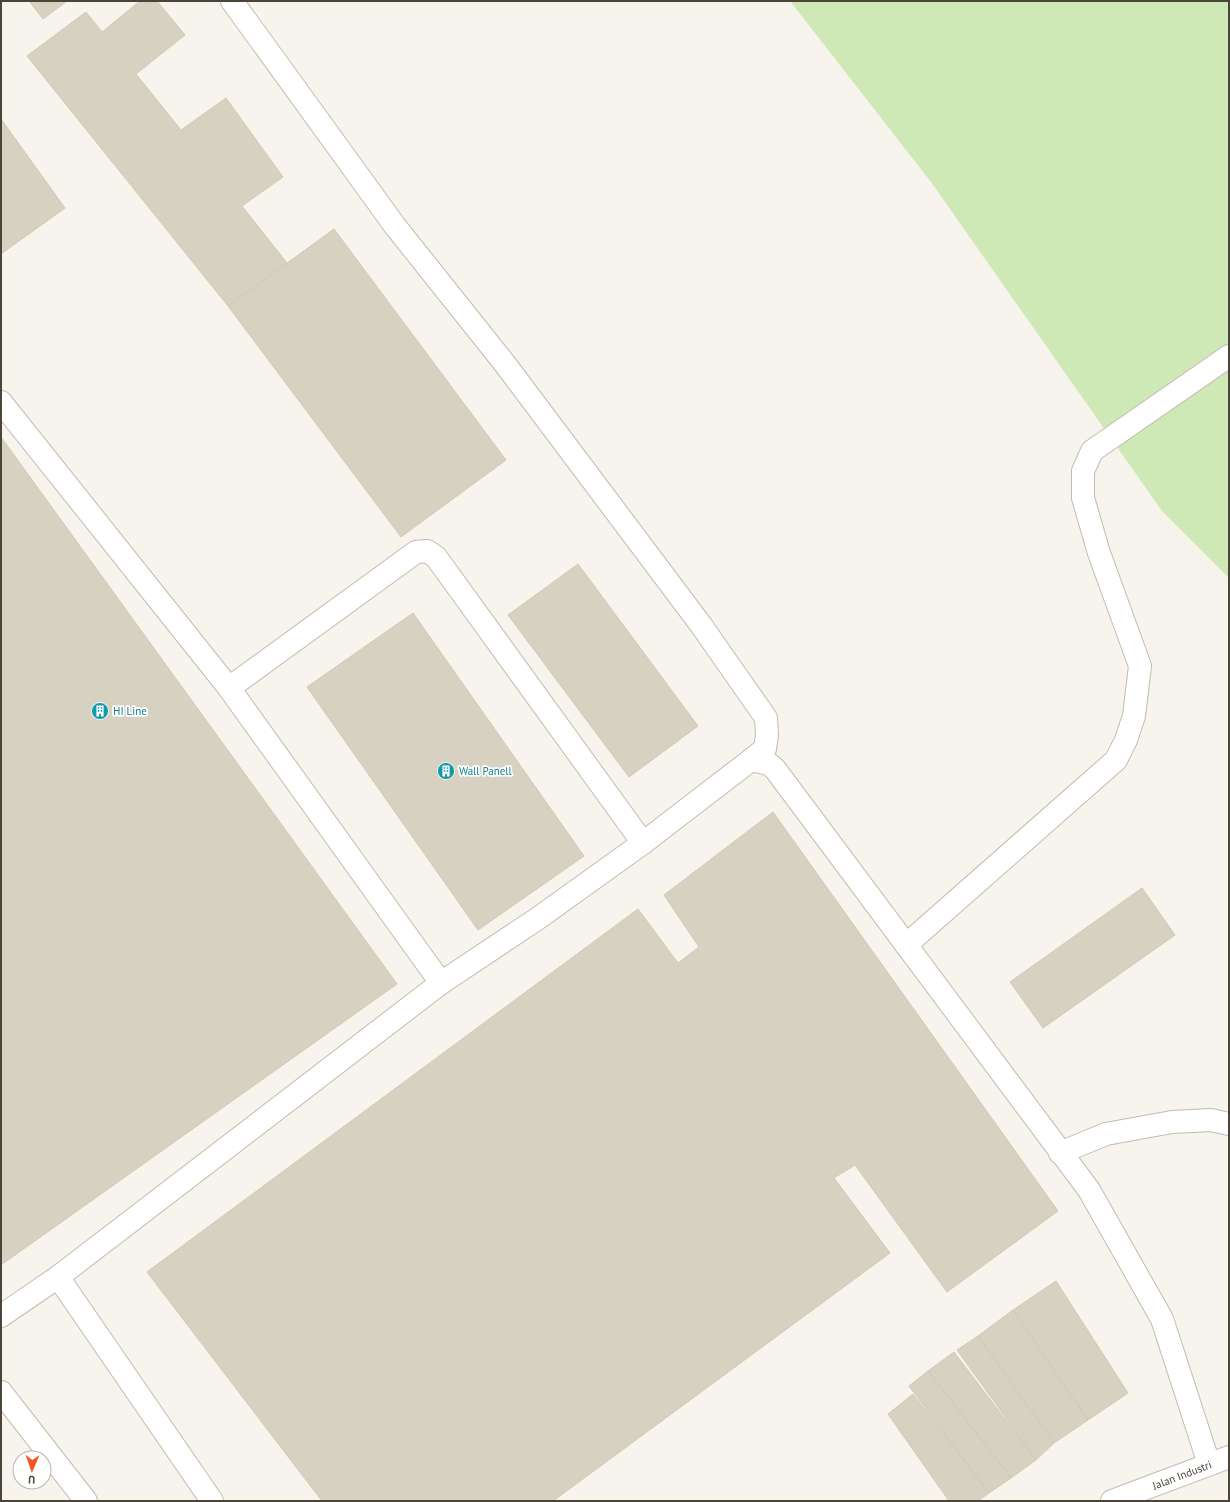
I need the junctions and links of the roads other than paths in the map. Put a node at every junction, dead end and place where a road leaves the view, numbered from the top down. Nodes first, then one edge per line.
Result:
1 (232, 1) edge
2 (1229, 356) edge
3 (1, 402) edge
4 (229, 688) junction
5 (751, 760) junction
6 (643, 843) junction
7 (906, 945) junction
8 (441, 983) junction
9 (1229, 1124) edge
10 (1060, 1153) junction
11 (58, 1277) junction
12 (1, 1316) edge
13 (1, 1392) edge
14 (1219, 1461) edge
15 (86, 1501) edge
16 (212, 1501) edge
17 (1112, 1501) edge

1 - 5 lane
2 - 7 lane
3 - 4 lane
4 - 6 lane
4 - 8 lane
5 - 6 lane
5 - 7 lane
6 - 8 lane
7 - 10 lane
8 - 11 lane
9 - 10 lane
10 - 14 lane
11 - 12 lane
11 - 16 lane
13 - 15 lane
14 - 17 lane, Jalan Industri

